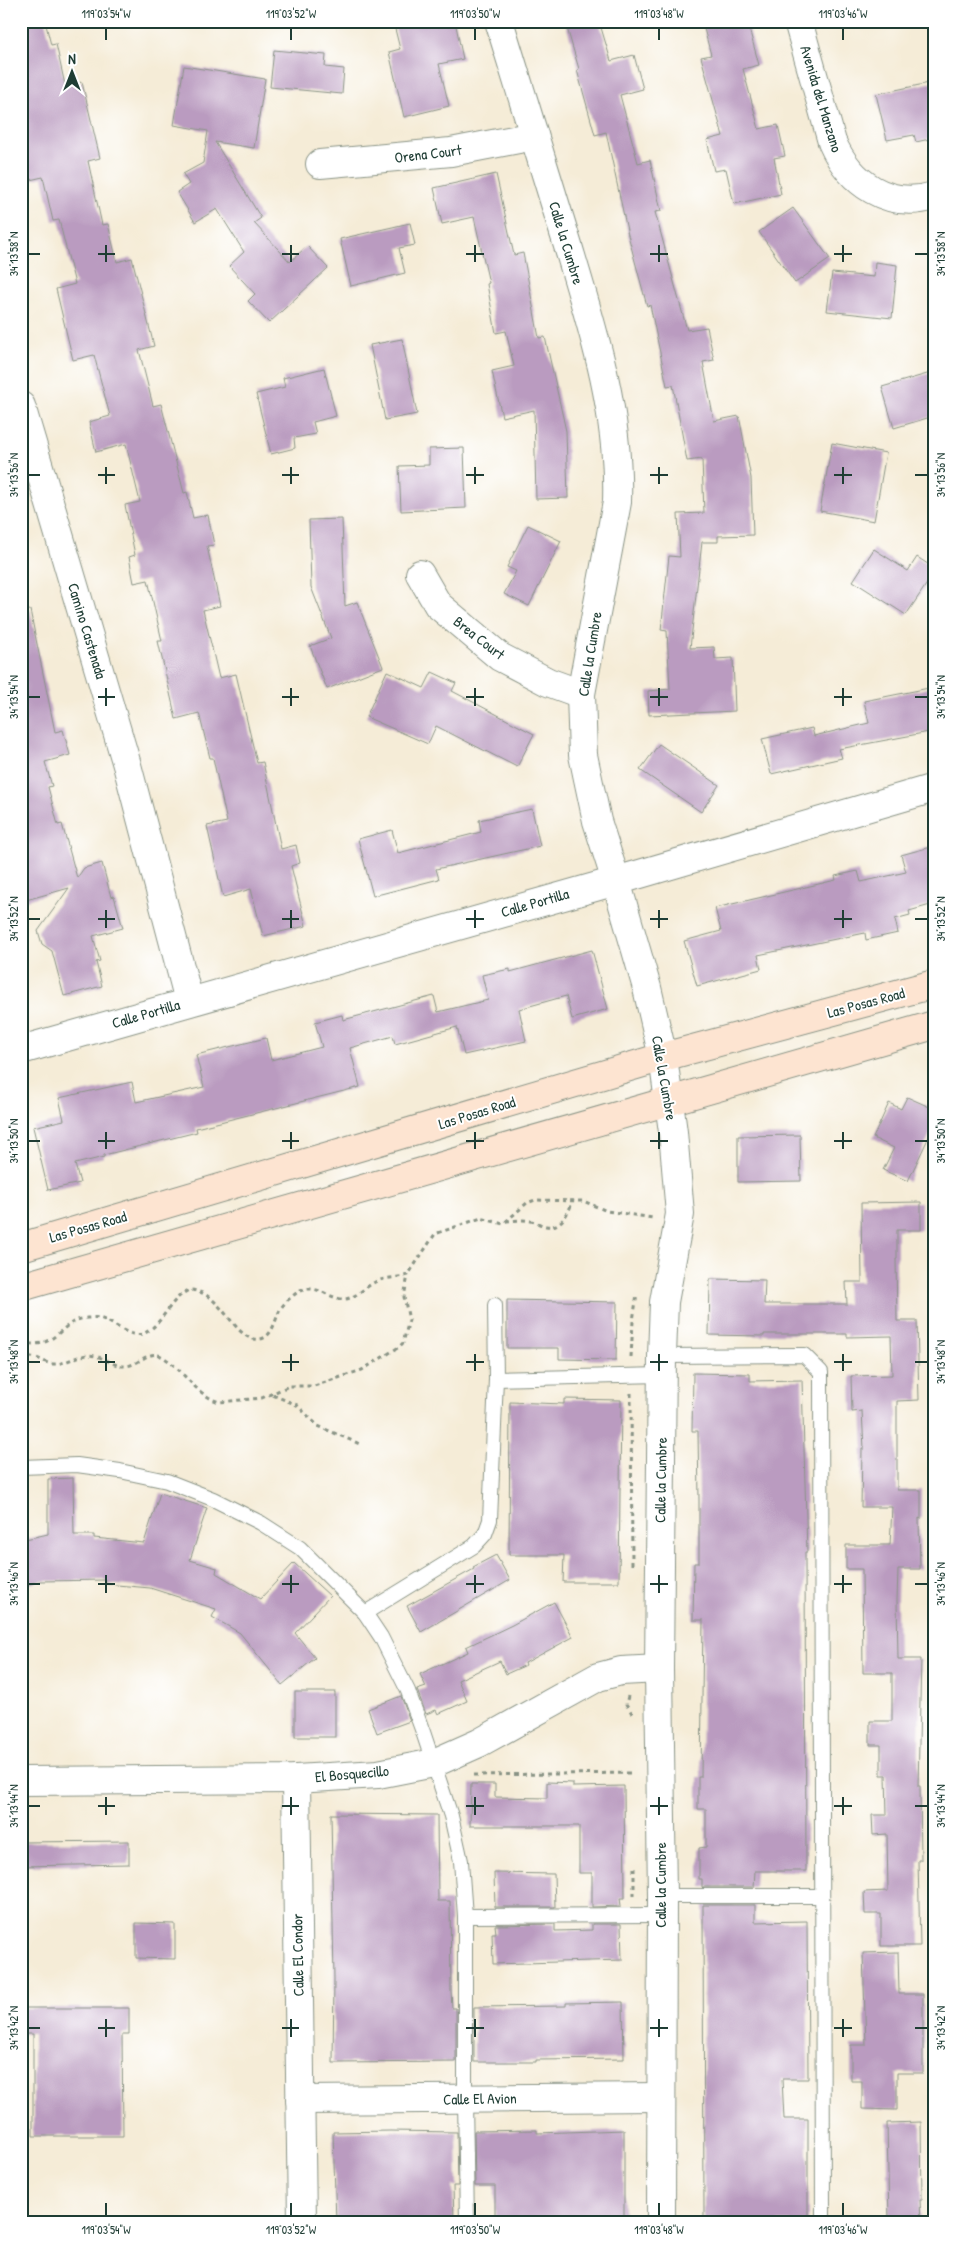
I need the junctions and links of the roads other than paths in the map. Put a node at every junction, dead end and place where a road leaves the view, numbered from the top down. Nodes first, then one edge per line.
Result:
1 (498, 21) edge
2 (798, 21) edge
3 (534, 136) junction
4 (320, 164) dead end
5 (934, 196) edge
6 (21, 406) edge
7 (29, 460) edge
8 (420, 574) dead end
9 (581, 694) junction
10 (934, 788) edge
11 (616, 881) junction
12 (934, 984) edge
13 (189, 1001) junction
14 (934, 1025) edge
15 (21, 1050) edge
16 (663, 1058) junction
17 (670, 1100) junction
18 (21, 1247) edge
19 (21, 1287) edge
20 (495, 1304) dead end
21 (662, 1365) junction
22 (496, 1379) junction
23 (21, 1467) edge
24 (365, 1613) junction
25 (660, 1669) junction
26 (438, 1774) junction
27 (296, 1779) junction
28 (21, 1781) edge
29 (821, 1896) junction
30 (662, 1906) junction
31 (465, 1916) junction
32 (661, 2097) junction
33 (464, 2099) junction
34 (300, 2100) junction
35 (302, 2222) edge
36 (467, 2222) edge
37 (660, 2222) edge
38 (823, 2222) edge

1 - 3 street, Calle la Cumbre
2 - 5 street, Avenida del Manzano
3 - 4 street, Orena Court
3 - 9 street, Calle la Cumbre
6 - 7 street, Camino Castenada
7 - 13 street, Camino Castenada
8 - 9 street, Brea Court
9 - 11 street, Calle la Cumbre
10 - 11 street, Calle Portilla
11 - 13 street, Calle Portilla
11 - 16 street, Calle la Cumbre
12 - 16 main road, Las Posas Road
13 - 15 street, Calle Portilla
14 - 17 main road
16 - 17 street, Calle la Cumbre
16 - 18 main road, Las Posas Road
17 - 19 main road
17 - 21 street, Calle la Cumbre
20 - 22 lane
21 - 22 lane
21 - 25 street, Calle la Cumbre
21 - 29 lane
22 - 24 lane
23 - 24 lane
24 - 26 lane
25 - 26 street, El Bosquecillo
25 - 30 street, Calle la Cumbre
26 - 27 street, El Bosquecillo
26 - 31 lane
27 - 28 street, El Bosquecillo
27 - 34 street, Calle El Condor
29 - 30 lane
29 - 38 lane
30 - 31 lane
30 - 32 street, Calle la Cumbre
31 - 33 lane
32 - 33 street, Calle El Avion
32 - 37 street, Calle la Cumbre
33 - 34 street, Calle El Avion
33 - 36 lane
34 - 35 street, Calle El Condor

